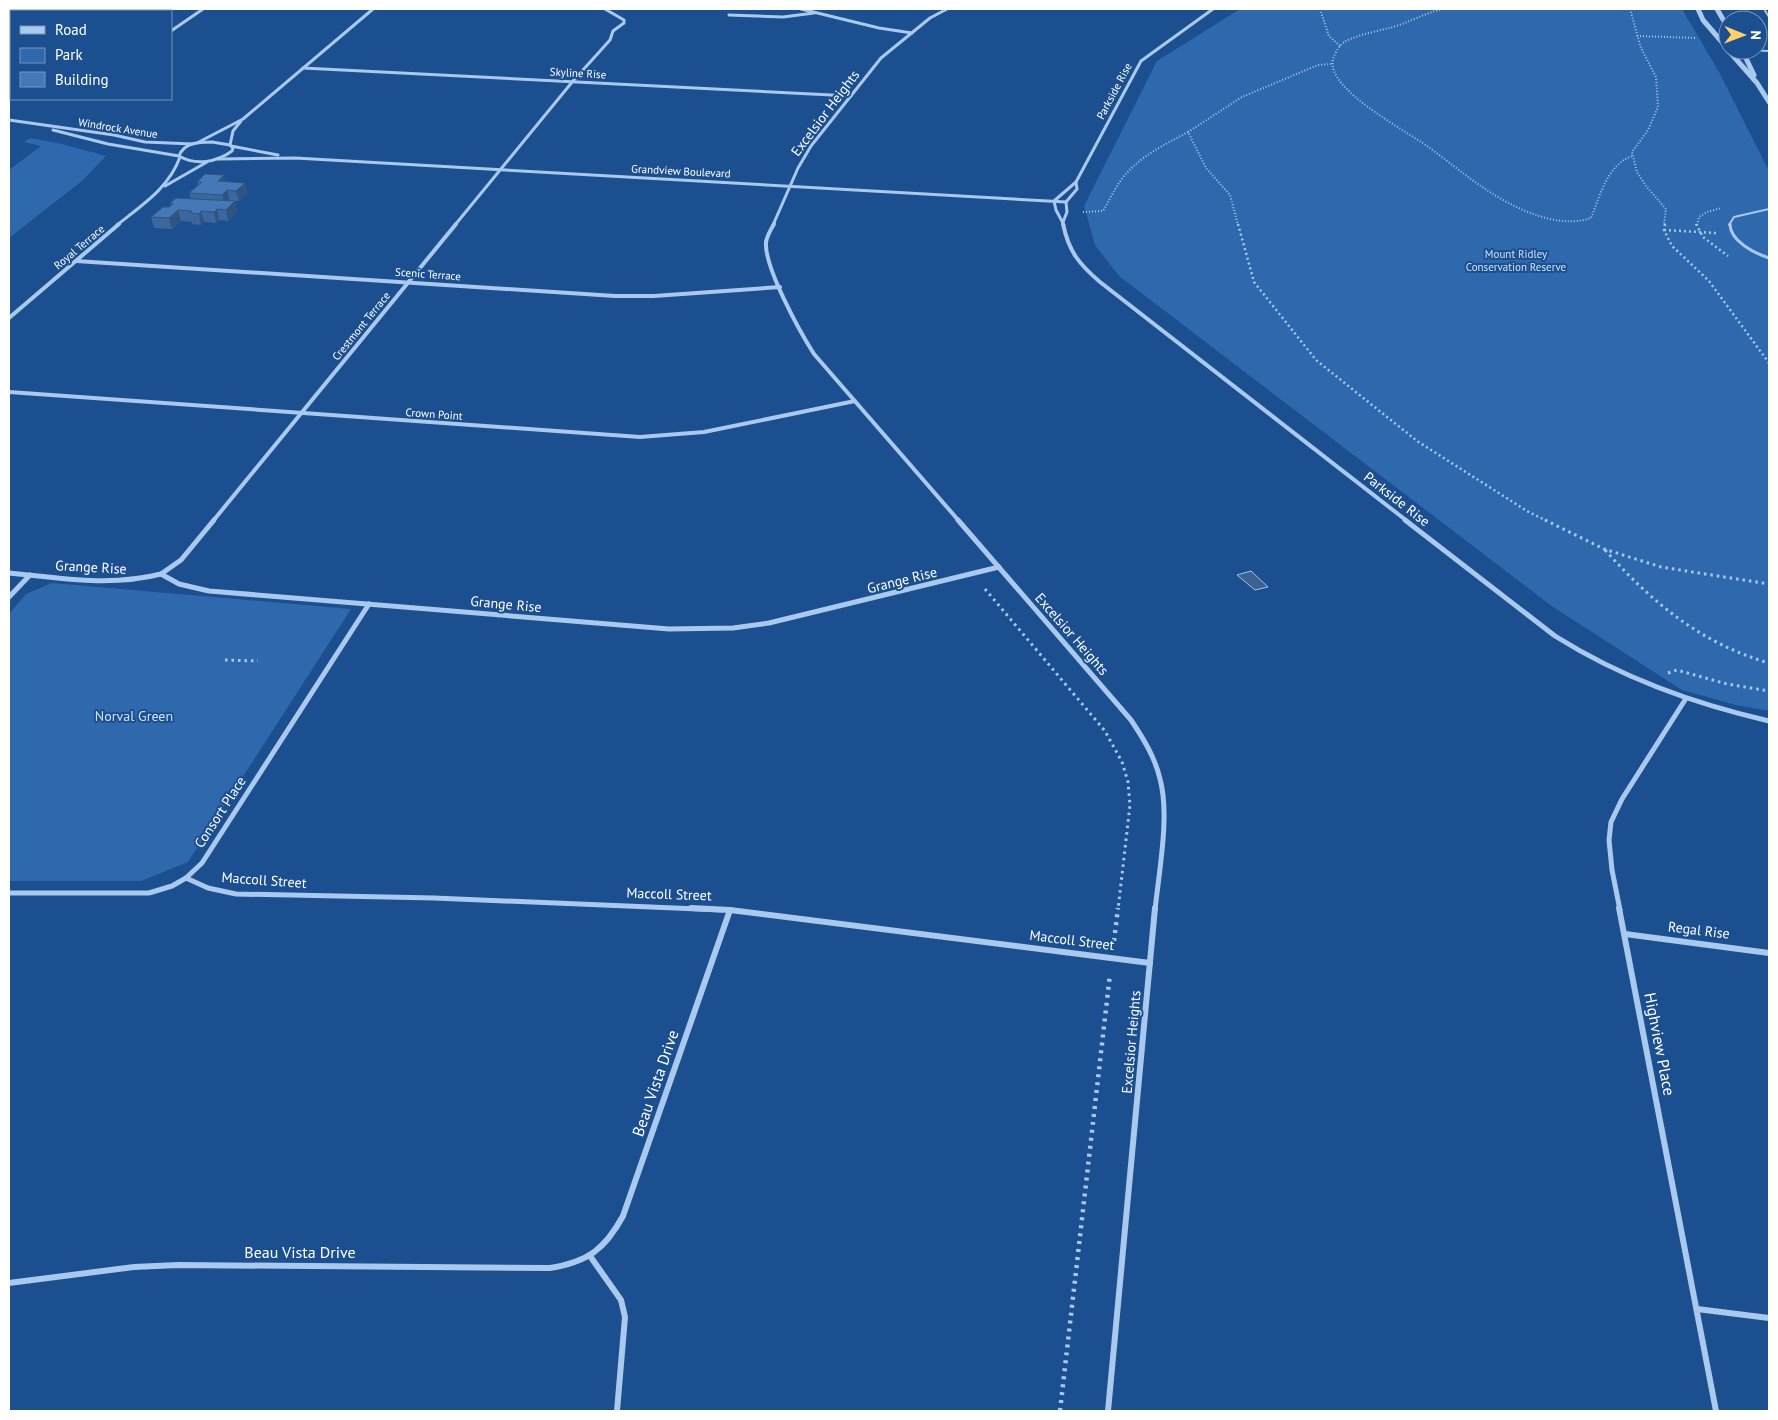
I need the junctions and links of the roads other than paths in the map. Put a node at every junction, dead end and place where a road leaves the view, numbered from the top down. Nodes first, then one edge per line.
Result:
1 (203, 9) edge
2 (373, 9) edge
3 (605, 9) edge
4 (801, 9) edge
5 (947, 9) edge
6 (1213, 9) edge
7 (1698, 9) edge
8 (1764, 9) edge
9 (817, 12) junction
10 (729, 15) dead end
11 (1769, 17) edge
12 (172, 30) edge
13 (912, 33) junction
14 (1718, 39) edge
15 (1737, 60) edge
16 (1747, 60) edge
17 (304, 68) junction
18 (573, 81) junction
19 (1757, 83) junction
20 (851, 96) junction
21 (1769, 102) edge
22 (243, 119) junction
23 (9, 120) edge
24 (41, 126) junction
25 (195, 144) junction
26 (230, 145) junction
27 (179, 157) junction
28 (295, 158) junction
29 (214, 160) junction
30 (501, 170) junction
31 (1076, 182) junction
32 (789, 186) junction
33 (160, 189) junction
34 (1054, 201) junction
35 (1066, 202) junction
36 (1769, 209) edge
37 (1062, 222) junction
38 (1769, 258) edge
39 (76, 261) junction
40 (409, 282) junction
41 (780, 287) junction
42 (9, 318) edge
43 (9, 392) edge
44 (855, 401) junction
45 (301, 413) junction
46 (999, 567) junction
47 (9, 573) edge
48 (161, 574) junction
49 (30, 575) junction
50 (9, 598) edge
51 (369, 604) junction
52 (1685, 700) junction
53 (1769, 721) edge
54 (186, 878) junction
55 (9, 893) edge
56 (730, 910) junction
57 (1625, 934) junction
58 (1769, 953) edge
59 (1150, 963) junction
60 (590, 1256) junction
61 (9, 1283) edge
62 (1697, 1309) junction
63 (1769, 1318) edge
64 (617, 1411) edge
65 (1108, 1411) edge
66 (1716, 1411) edge

1 - 12 street
2 - 17 street
3 - 18 street, Crestmont Terrace
4 - 9 street
5 - 13 street, Excelsior Heights
6 - 31 street, Parkside Rise
7 - 14 street
8 - 11 lane
9 - 10 street
9 - 13 street
13 - 20 street, Excelsior Heights
15 - 19 street
16 - 19 street
17 - 18 street, Skyline Rise
17 - 22 street
18 - 20 street, Skyline Rise
18 - 30 street, Crestmont Terrace
19 - 21 street
20 - 32 street, Excelsior Heights
22 - 25 street
22 - 26 street
23 - 24 street, Windrock Avenue
24 - 25 street, Windrock Avenue
24 - 27 street, Windrock Avenue
25 - 26 street, Windrock Avenue
25 - 27 street
26 - 28 street, Grandview Boulevard
26 - 29 street, Royal Terrace
27 - 29 street, Windrock Avenue
27 - 33 street, Royal Terrace
28 - 29 street, Grandview Boulevard
28 - 30 street, Grandview Boulevard
29 - 33 street, Royal Terrace
30 - 32 street, Grandview Boulevard
30 - 40 street, Crestmont Terrace
31 - 34 street, Parkside Rise
31 - 35 street, Parkside Rise
32 - 34 street, Grandview Boulevard
32 - 41 street, Excelsior Heights
33 - 39 street, Royal Terrace
34 - 35 street, Grandview Boulevard
34 - 37 street, Parkside Rise
35 - 37 street
36 - 38 lane
37 - 52 street, Parkside Rise
39 - 40 street, Scenic Terrace
39 - 42 street, Royal Terrace
40 - 41 street, Scenic Terrace
40 - 45 street, Crestmont Terrace
41 - 44 street, Excelsior Heights
43 - 45 street, Crown Point
44 - 45 street, Crown Point
44 - 46 street, Excelsior Heights
45 - 48 street, Crestmont Terrace
46 - 51 street, Grange Rise
46 - 59 street, Excelsior Heights
47 - 49 street, Grange Rise
48 - 49 street, Grange Rise
48 - 51 street, Grange Rise
49 - 50 street
51 - 54 street, Consort Place
52 - 53 street, Parkside Rise
52 - 57 street, Highview Place
54 - 55 street, Consort Place
54 - 56 street, Maccoll Street
56 - 59 street, Maccoll Street
56 - 60 street, Beau Vista Drive
57 - 58 street, Regal Rise
57 - 62 street, Highview Place
59 - 65 street, Excelsior Heights
60 - 61 street, Beau Vista Drive
60 - 64 street
62 - 63 street
62 - 66 street, Highview Place

